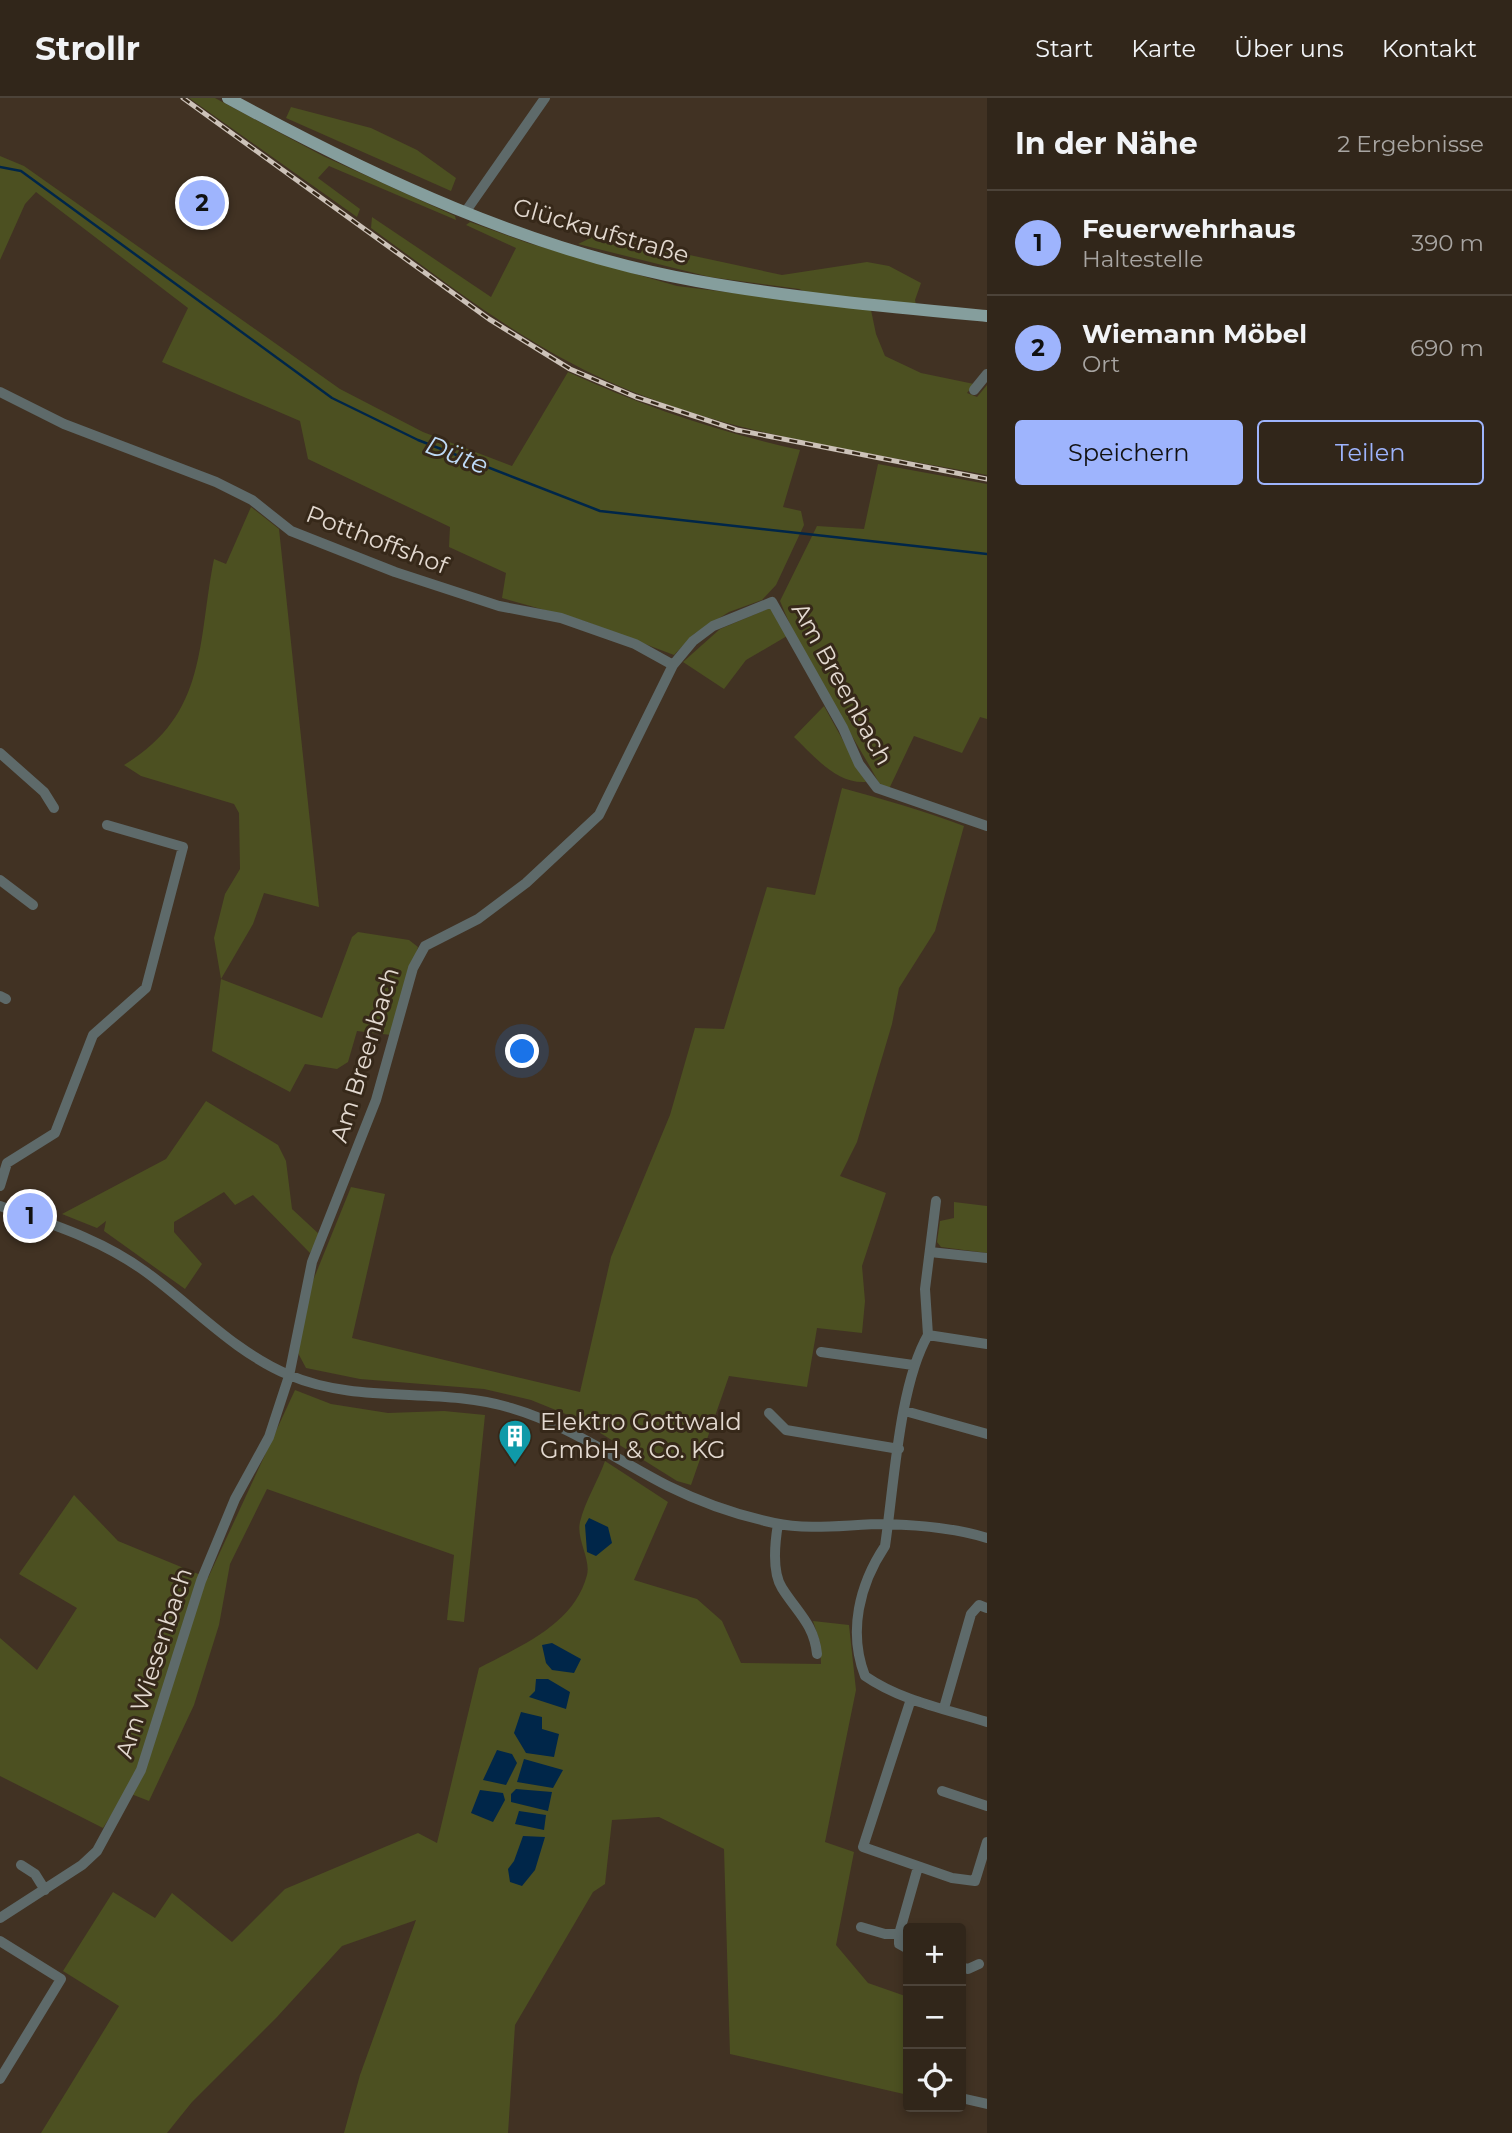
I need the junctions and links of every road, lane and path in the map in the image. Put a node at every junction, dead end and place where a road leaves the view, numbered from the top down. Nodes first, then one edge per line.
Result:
1 (228, 98) edge
2 (545, 98) edge
3 (466, 211) junction
4 (987, 316) edge
5 (987, 374) edge
6 (974, 390) dead end
7 (0, 393) edge
8 (673, 665) junction
9 (0, 753) edge
10 (54, 808) dead end
11 (107, 825) dead end
12 (987, 826) edge
13 (0, 880) edge
14 (33, 905) dead end
15 (0, 1186) edge
16 (936, 1200) dead end
17 (0, 1206) edge
18 (930, 1252) junction
19 (987, 1258) edge
20 (928, 1335) junction
21 (987, 1344) edge
22 (821, 1352) dead end
23 (913, 1366) junction
24 (289, 1376) junction
25 (905, 1410) junction
26 (769, 1413) dead end
27 (987, 1434) edge
28 (899, 1449) junction
29 (778, 1524) junction
30 (888, 1524) junction
31 (987, 1538) edge
32 (987, 1608) edge
33 (817, 1654) dead end
34 (911, 1699) junction
35 (944, 1708) junction
36 (987, 1723) edge
37 (942, 1791) dead end
38 (987, 1806) edge
39 (987, 1842) edge
40 (21, 1865) dead end
41 (918, 1867) junction
42 (45, 1890) junction
43 (0, 1918) edge
44 (861, 1927) dead end
45 (899, 1934) junction
46 (0, 1941) edge
47 (903, 1946) edge
48 (978, 1964) dead end
49 (966, 1968) edge
50 (0, 2079) edge
51 (966, 2099) edge
52 (987, 2104) edge

1 - 3 main road, Glückaufstraße
2 - 3 street
3 - 4 main road, Glückaufstraße
5 - 6 street
7 - 8 street, Potthoffshof
8 - 12 street, Am Breenbach
8 - 24 street, Am Breenbach
9 - 10 street
11 - 15 street
13 - 14 street
16 - 18 street
17 - 24 street
18 - 19 street
18 - 20 street
20 - 21 street
20 - 23 street
22 - 23 street
23 - 25 street
24 - 29 street
24 - 42 street, Am Wiesenbach
25 - 27 street
25 - 28 street
26 - 28 street
28 - 30 street
29 - 30 street
29 - 33 street
30 - 31 street
30 - 34 street
32 - 35 street
34 - 35 street
34 - 41 street
35 - 36 street
37 - 38 street
39 - 41 street
40 - 42 street
41 - 45 street
42 - 43 street, Am Wiesenbach
44 - 45 street
45 - 47 street
46 - 50 street
48 - 49 street
51 - 52 street

